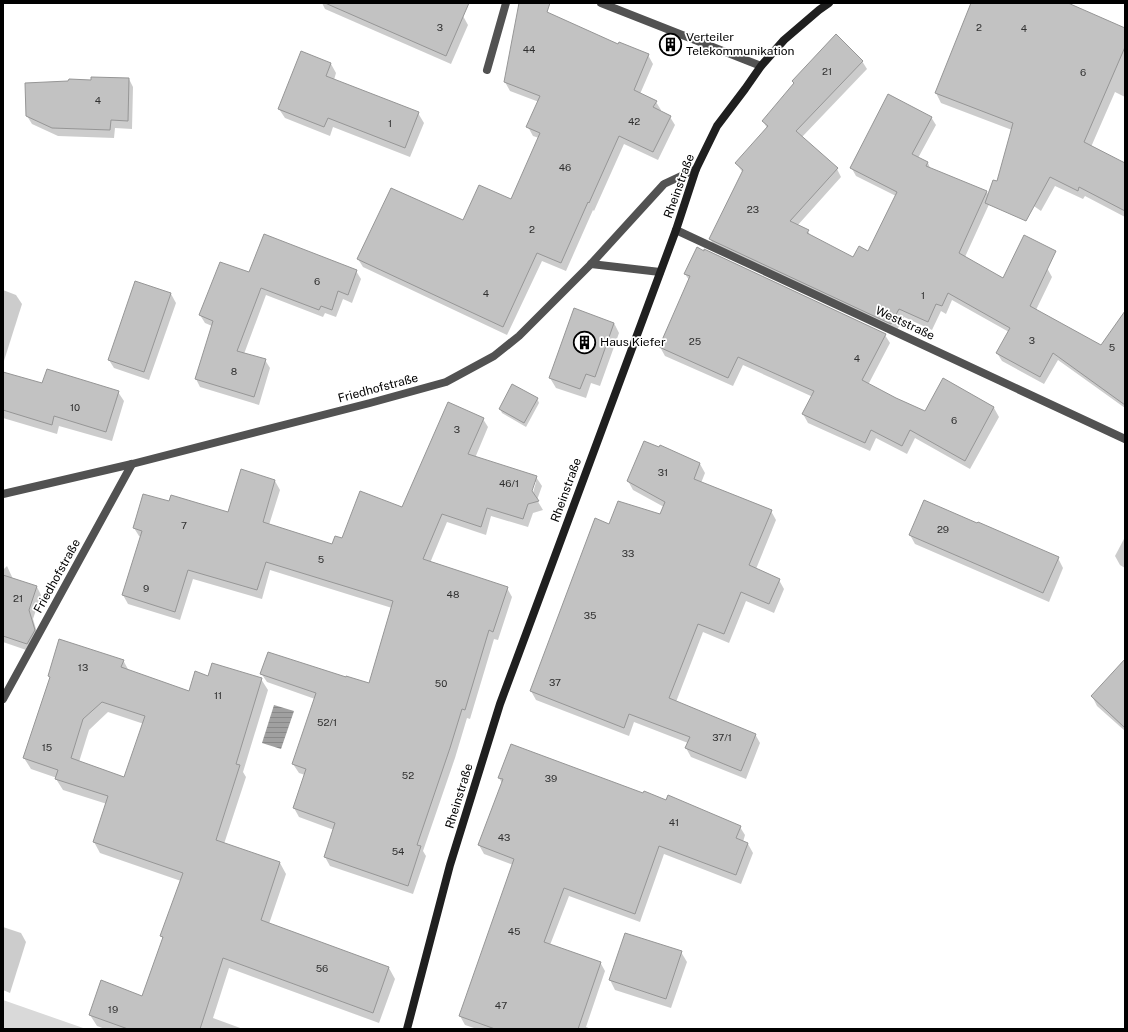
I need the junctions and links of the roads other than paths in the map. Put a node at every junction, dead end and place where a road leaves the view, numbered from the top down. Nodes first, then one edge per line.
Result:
1 (506, 3) edge
2 (600, 3) edge
3 (829, 3) edge
4 (761, 66) junction
5 (487, 70) dead end
6 (696, 168) junction
7 (676, 230) junction
8 (591, 264) junction
9 (660, 272) junction
10 (1125, 439) edge
11 (132, 464) junction
12 (3, 494) edge
13 (3, 699) edge
14 (407, 1029) edge

1 - 5 street
2 - 4 street
3 - 4 main road, Rheinstraße
4 - 6 main road, Rheinstraße
6 - 7 main road, Rheinstraße
6 - 8 street, Friedhofstraße
7 - 9 main road, Rheinstraße
7 - 10 street, Weststraße
8 - 9 street
8 - 11 street, Friedhofstraße
9 - 14 main road, Rheinstraße
11 - 12 street, Friedhofstraße
11 - 13 street, Friedhofstraße

